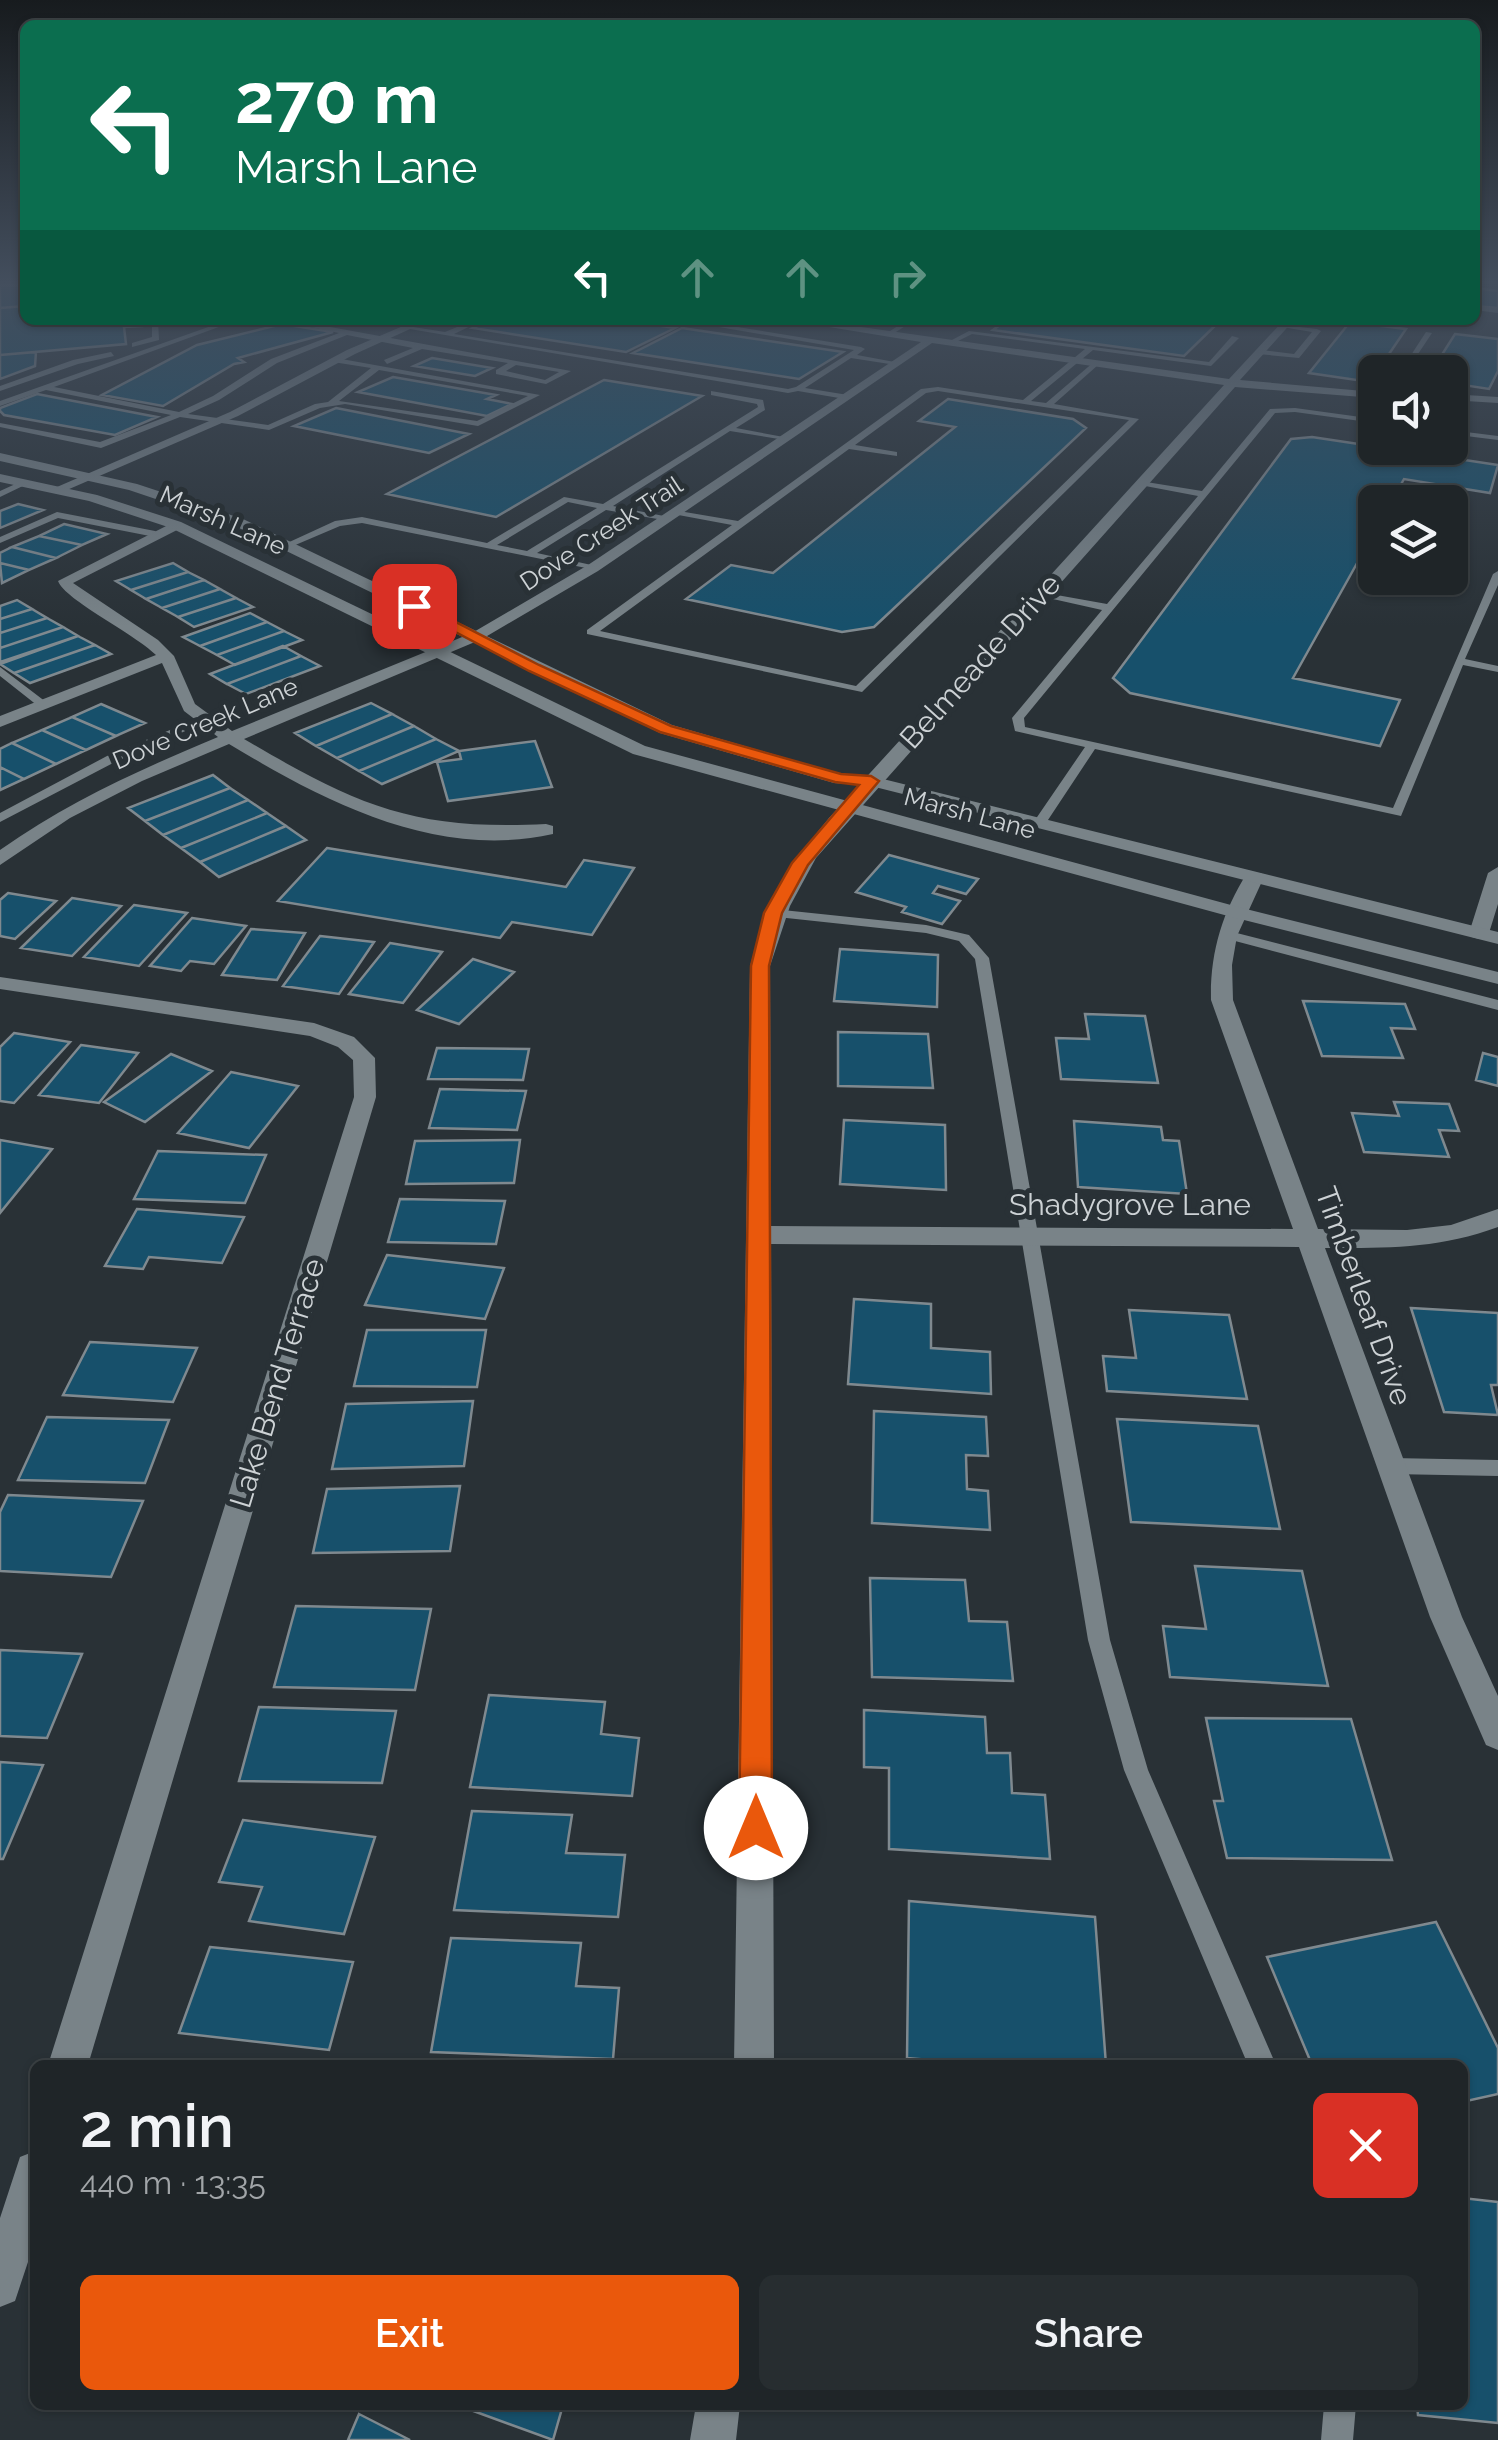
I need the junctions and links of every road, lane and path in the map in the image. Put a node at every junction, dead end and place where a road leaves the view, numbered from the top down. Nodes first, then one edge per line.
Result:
1 (100, 399) edge
2 (214, 399) edge
3 (261, 399) edge
4 (336, 399) edge
5 (528, 399) edge
6 (744, 399) edge
7 (842, 399) edge
8 (913, 399) edge
9 (1003, 399) edge
10 (1028, 399) edge
11 (1055, 399) edge
12 (1218, 399) edge
13 (332, 402) junction
14 (1024, 402) junction
15 (1047, 406) junction
16 (179, 415) junction
17 (1358, 419) edge
18 (218, 421) junction
19 (0, 426) edge
20 (730, 429) junction
21 (29, 431) junction
22 (1468, 434) edge
23 (14, 436) dead end
24 (785, 438) junction
25 (1498, 438) edge
26 (848, 446) junction
27 (894, 454) dead end
28 (0, 457) edge
29 (88, 476) junction
30 (0, 478) edge
31 (25, 483) junction
32 (1143, 484) junction
33 (56, 490) junction
34 (0, 494) edge
35 (1204, 494) junction
36 (604, 507) junction
37 (671, 515) junction
38 (176, 524) junction
39 (740, 524) junction
40 (156, 534) junction
41 (0, 540) edge
42 (290, 544) junction
43 (489, 546) junction
44 (528, 554) junction
45 (593, 568) junction
46 (1498, 574) edge
47 (1040, 595) junction
48 (1109, 608) junction
49 (477, 636) junction
50 (440, 654) junction
51 (166, 656) junction
52 (1459, 661) junction
53 (1498, 669) edge
54 (0, 670) edge
55 (42, 704) junction
56 (204, 719) junction
57 (0, 722) edge
58 (229, 737) junction
59 (1092, 746) junction
60 (871, 781) junction
61 (848, 808) junction
62 (0, 818) edge
63 (1039, 824) junction
64 (546, 830) dead end
65 (0, 859) edge
66 (1498, 873) edge
67 (1254, 878) junction
68 (773, 913) junction
69 (1230, 923) junction
70 (1489, 936) edge
71 (1498, 978) edge
72 (0, 983) edge
73 (1498, 1006) edge
74 (1498, 1218) edge
75 (1308, 1235) junction
76 (759, 1236) junction
77 (1033, 1238) junction
78 (1391, 1466) junction
79 (1498, 1468) edge
80 (1498, 1734) edge
81 (70, 2060) edge
82 (754, 2060) edge
83 (1260, 2060) edge
84 (30, 2188) edge
85 (0, 2286) edge
86 (717, 2410) edge
87 (1340, 2410) edge
88 (713, 2440) edge
89 (1337, 2440) edge

1 - 16 lane
2 - 16 lane
3 - 18 street
4 - 13 lane
5 - 13 lane
6 - 20 lane
7 - 24 street, Dove Creek Trail
8 - 26 lane
9 - 14 lane
10 - 14 lane
11 - 15 lane
12 - 32 street, Belmeade Drive
13 - 18 lane
14 - 15 lane
15 - 39 lane
16 - 18 lane
16 - 21 lane
17 - 35 lane
18 - 29 street
19 - 21 lane
20 - 24 lane
20 - 36 lane
21 - 23 lane
22 - 25 lane
24 - 37 street, Dove Creek Trail
26 - 27 lane
26 - 39 lane
28 - 29 street, Marsh Lane
29 - 33 street
29 - 42 street, Marsh Lane
30 - 31 street, Marsh Lane
31 - 33 street, Marsh Lane
31 - 34 lane
32 - 35 lane
32 - 47 street, Belmeade Drive
33 - 38 street, Marsh Lane
35 - 48 lane
36 - 37 lane
36 - 43 lane
36 - 44 lane
37 - 39 lane
37 - 45 street, Dove Creek Trail
38 - 40 street
38 - 50 street, Marsh Lane
40 - 41 lane
40 - 51 street
42 - 43 lane
42 - 49 street, Marsh Lane
43 - 44 lane
44 - 45 lane
45 - 49 street, Dove Creek Trail
46 - 52 lane
47 - 48 lane
47 - 60 street, Belmeade Drive
48 - 59 lane
49 - 50 street, Dove Creek Trail
49 - 60 street, Marsh Lane
50 - 58 street, Dove Creek Lane
50 - 61 street, Marsh Lane
51 - 55 street
51 - 56 street
52 - 53 lane
52 - 59 lane
54 - 55 lane
55 - 57 street
56 - 58 street
56 - 62 lane
58 - 64 street
58 - 65 street, Dove Creek Lane
59 - 63 lane
60 - 61 street, Belmeade Drive
60 - 63 street, Marsh Lane
61 - 68 street, Belmeade Drive
61 - 69 street, Marsh Lane
63 - 67 street, Marsh Lane
66 - 70 street
67 - 69 street, Timberleaf Drive
67 - 70 street, Marsh Lane
68 - 76 street, Belmeade Drive
68 - 77 lane
69 - 71 street, Marsh Lane
69 - 73 lane
69 - 75 street, Timberleaf Drive
72 - 81 street, Lake Bend Terrace
74 - 75 street, Shadygrove Lane
75 - 77 street, Shadygrove Lane
75 - 78 street, Timberleaf Drive
76 - 77 street, Shadygrove Lane
76 - 82 street, Belmeade Drive
77 - 83 lane
78 - 79 lane
78 - 80 street, Timberleaf Drive
84 - 85 street
86 - 88 street
87 - 89 lane

